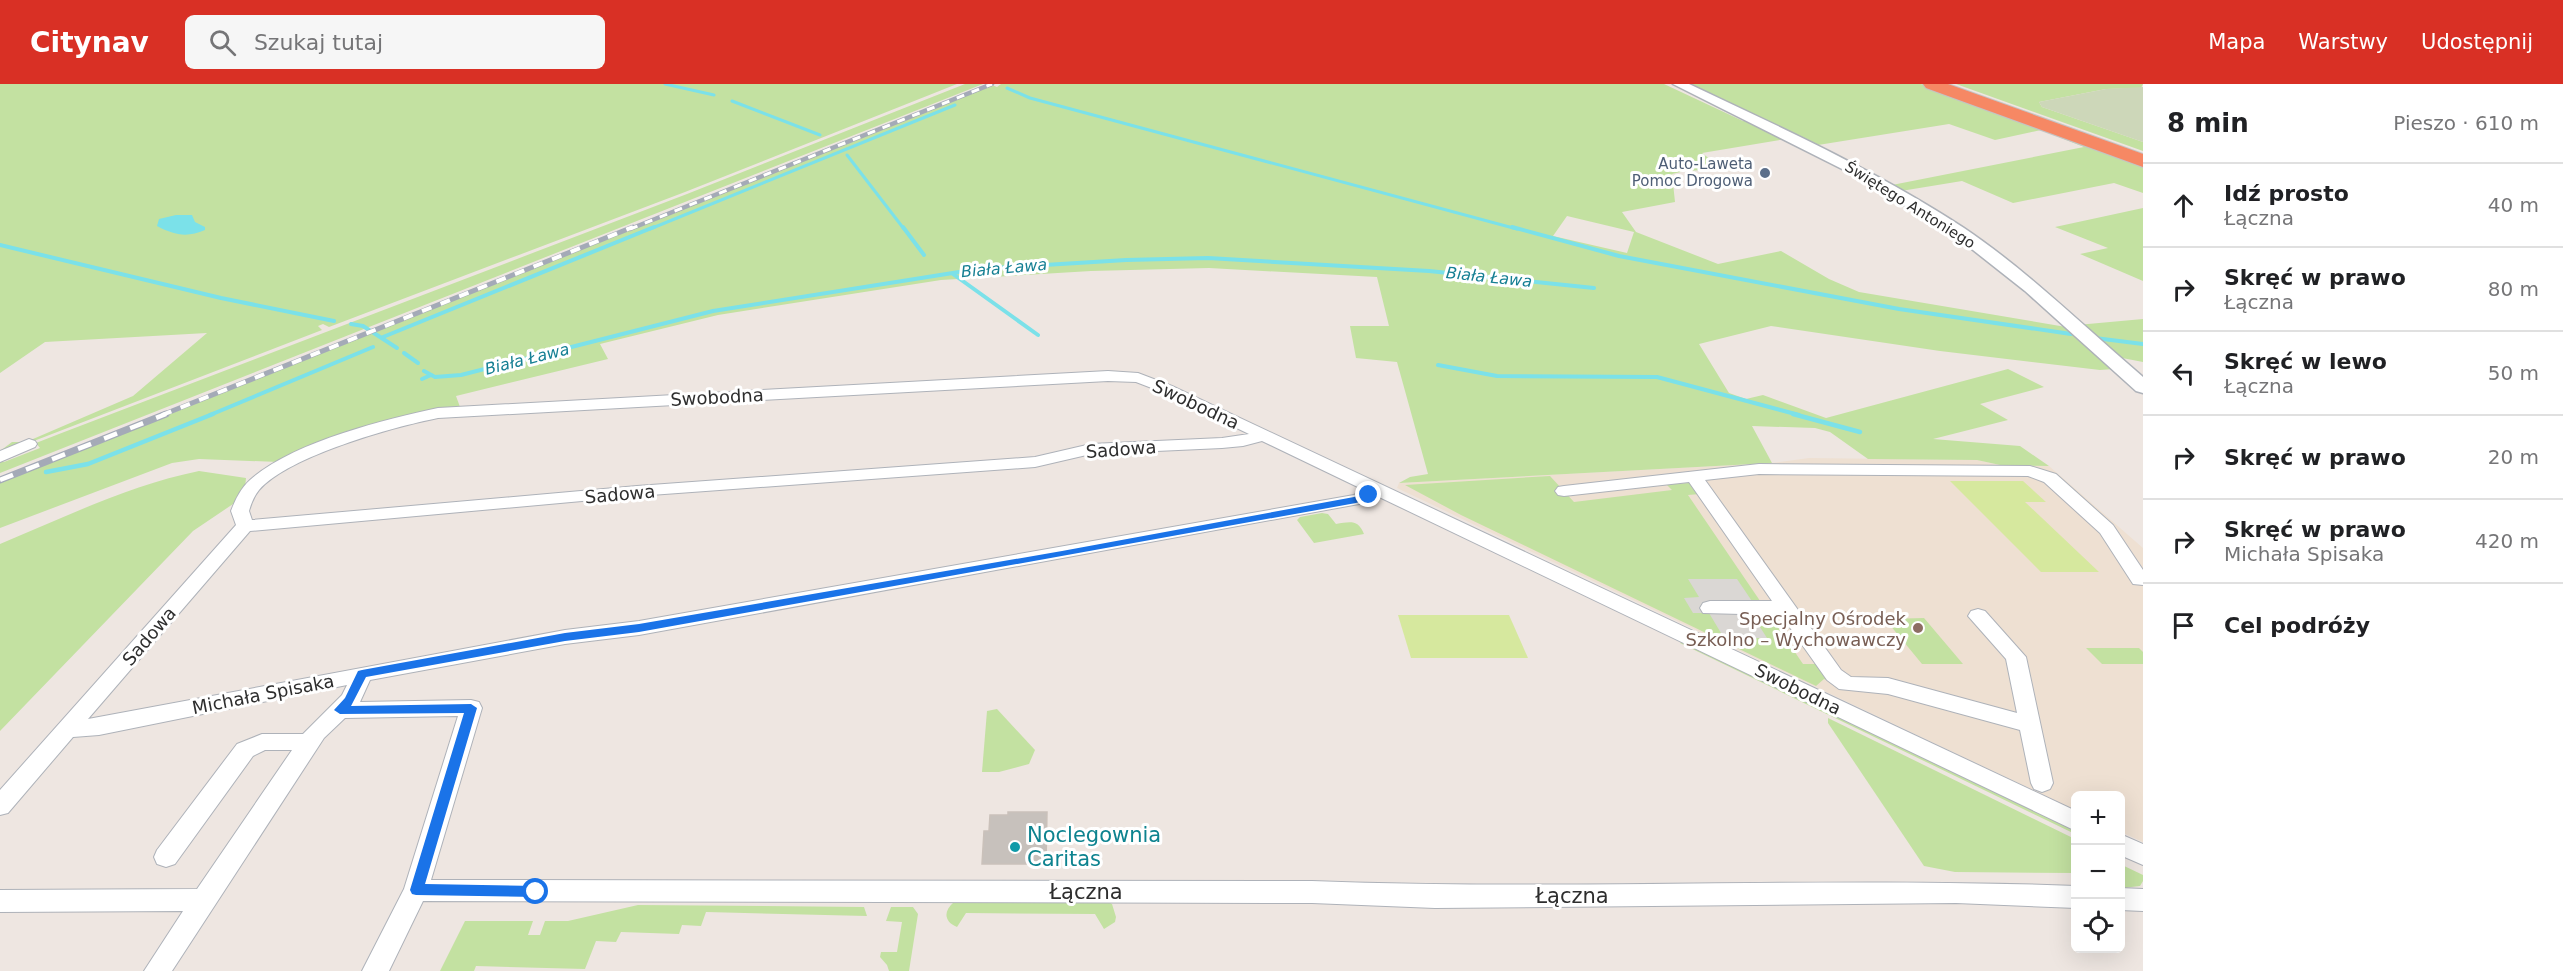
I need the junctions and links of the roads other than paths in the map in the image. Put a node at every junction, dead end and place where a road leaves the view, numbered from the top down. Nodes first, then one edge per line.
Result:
1 (1679, 84) edge
2 (1932, 84) edge
3 (1947, 84) edge
4 (2143, 154) edge
5 (2143, 161) edge
6 (2143, 387) edge
7 (1263, 435) junction
8 (29, 444) dead end
9 (0, 457) edge
10 (1693, 476) junction
11 (1378, 489) junction
12 (1564, 491) dead end
13 (245, 526) junction
14 (2140, 580) dead end
15 (1710, 608) dead end
16 (1787, 608) junction
17 (1978, 616) dead end
18 (362, 674) junction
19 (1846, 684) junction
20 (1830, 704) junction
21 (340, 710) junction
22 (2029, 724) junction
23 (67, 729) junction
24 (310, 742) junction
25 (2042, 783) dead end
26 (0, 806) edge
27 (2071, 820) edge
28 (166, 857) dead end
29 (416, 890) junction
30 (2071, 897) edge
31 (2125, 899) edge
32 (204, 900) junction
33 (2143, 900) edge
34 (0, 901) edge
35 (157, 971) edge
36 (375, 971) edge

1 - 6 street, Świętego Antoniego
2 - 5 highway
3 - 4 highway
7 - 11 street, Swobodna
7 - 13 street, Sadowa
7 - 13 street, Swobodna
8 - 9 street
10 - 12 street
10 - 14 street
10 - 16 street
11 - 18 street, Michała Spisaka
11 - 20 street, Swobodna
13 - 23 street, Sadowa
15 - 16 street
16 - 19 street
17 - 22 street
18 - 21 street
18 - 23 street, Michała Spisaka
19 - 20 street
19 - 22 street
20 - 27 street, Swobodna
21 - 24 street
21 - 29 street
22 - 25 street
23 - 26 street, Sadowa
24 - 28 street
24 - 32 street
29 - 30 street, Łączna
29 - 36 street
31 - 33 street
32 - 34 street
32 - 35 street

